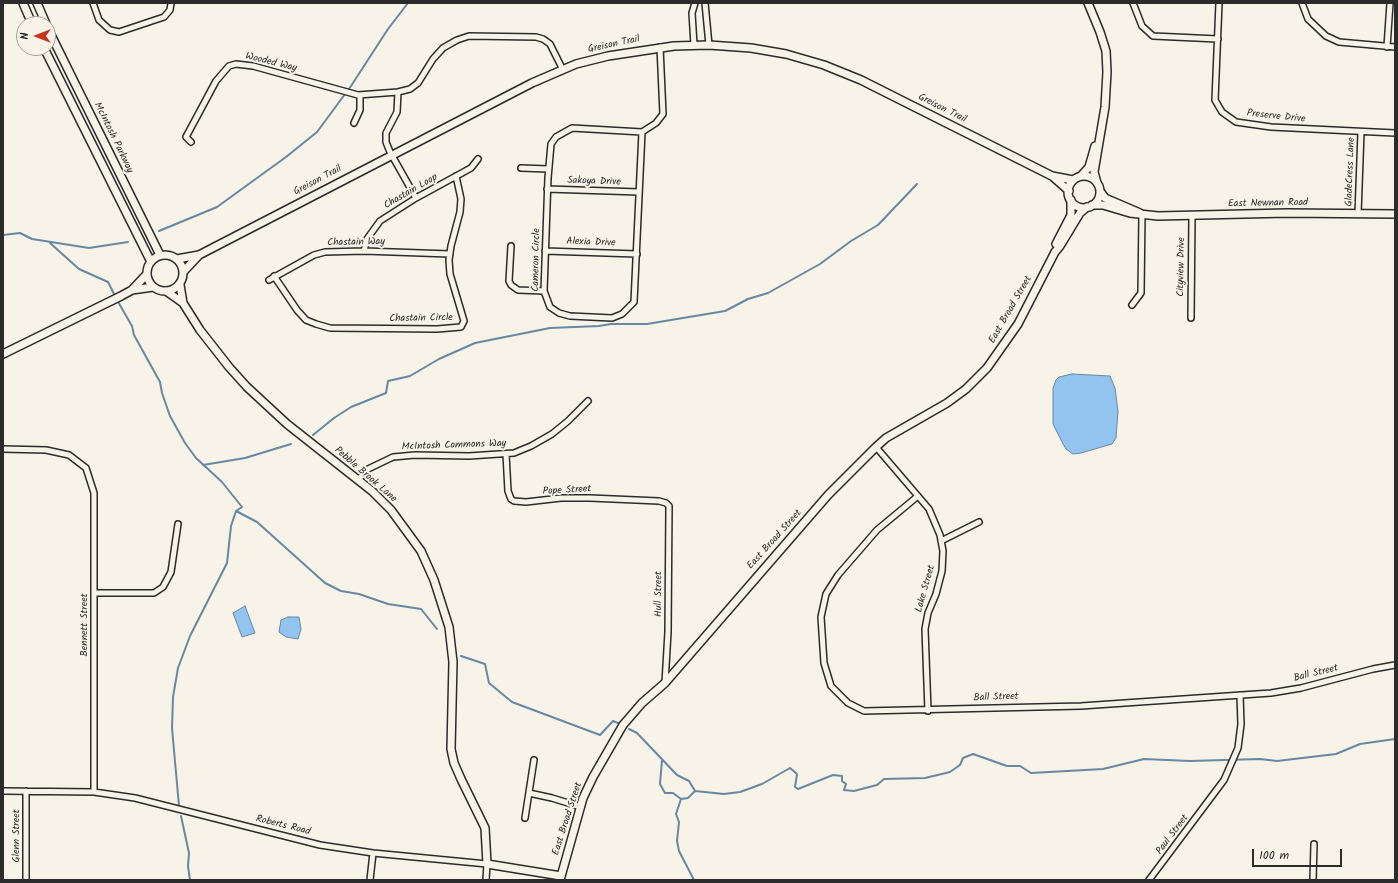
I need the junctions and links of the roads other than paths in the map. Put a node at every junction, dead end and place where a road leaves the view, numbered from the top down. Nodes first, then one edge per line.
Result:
1 (23, 3) edge
2 (37, 3) edge
3 (93, 3) edge
4 (171, 3) edge
5 (695, 3) edge
6 (705, 3) edge
7 (1088, 3) edge
8 (1133, 3) edge
9 (1219, 3) edge
10 (1302, 3) edge
11 (1390, 3) edge
12 (29, 16) edge
13 (43, 16) edge
14 (1218, 39) junction
15 (56, 45) edge
16 (694, 45) junction
17 (709, 45) junction
18 (660, 47) junction
19 (1387, 47) junction
20 (1395, 47) edge
21 (48, 56) edge
22 (563, 70) junction
23 (398, 92) junction
24 (360, 95) junction
25 (354, 123) dead end
26 (1101, 131) junction
27 (642, 132) junction
28 (1361, 132) junction
29 (1395, 133) edge
30 (191, 142) dead end
31 (392, 154) junction
32 (478, 159) dead end
33 (521, 168) dead end
34 (548, 169) junction
35 (456, 176) junction
36 (1052, 176) junction
37 (1081, 176) junction
38 (1074, 180) junction
39 (1097, 183) junction
40 (547, 189) junction
41 (1069, 191) junction
42 (1100, 191) junction
43 (639, 192) junction
44 (416, 198) junction
45 (1072, 200) junction
46 (1090, 206) junction
47 (1142, 214) junction
48 (1358, 214) junction
49 (1395, 214) edge
50 (1192, 216) junction
51 (511, 246) dead end
52 (545, 250) junction
53 (364, 251) junction
54 (1055, 252) junction
55 (450, 254) junction
56 (637, 254) junction
57 (160, 255) junction
58 (199, 255) junction
59 (177, 259) junction
60 (151, 262) junction
61 (184, 271) junction
62 (147, 274) junction
63 (271, 278) joint
64 (180, 285) junction
65 (153, 287) junction
66 (132, 290) junction
67 (166, 291) junction
68 (544, 291) junction
69 (183, 303) junction
70 (1132, 305) dead end
71 (1191, 318) dead end
72 (3, 354) edge
73 (588, 401) dead end
74 (876, 447) junction
75 (3, 449) edge
76 (506, 454) junction
77 (358, 480) junction
78 (918, 496) junction
79 (669, 506) joint
80 (979, 522) dead end
81 (178, 524) dead end
82 (941, 541) junction
83 (95, 593) junction
84 (1395, 665) edge
85 (665, 682) junction
86 (1240, 695) junction
87 (928, 711) junction
88 (534, 760) dead end
89 (3, 791) edge
90 (26, 791) junction
91 (94, 792) junction
92 (529, 793) junction
93 (581, 806) junction
94 (525, 818) dead end
95 (1314, 844) dead end
96 (373, 853) junction
97 (487, 864) junction
98 (560, 878) edge
99 (26, 880) edge
100 (370, 880) edge
101 (486, 880) edge
102 (1149, 880) edge
103 (1314, 880) edge

1 - 12 street
2 - 13 street
3 - 4 street
5 - 16 street
6 - 17 street
7 - 26 street
8 - 14 street
9 - 14 street, Preserve Drive
10 - 19 street
11 - 19 street
14 - 28 street, Preserve Drive
15 - 57 street, McIntosh Parkway
16 - 17 street, Greison Trail
16 - 18 street, Greison Trail
17 - 36 street, Greison Trail
18 - 22 street, Greison Trail
18 - 27 street
19 - 20 street
21 - 60 street
22 - 23 street, Wooded Way
22 - 31 street, Greison Trail
23 - 24 street, Wooded Way
23 - 31 street
24 - 25 street
24 - 30 street, Wooded Way
26 - 37 street
26 - 39 street
27 - 34 street, Cameron Circle
27 - 43 street, Cameron Circle
28 - 29 street, Preserve Drive
28 - 48 street, GladeCress Lane
31 - 44 street
31 - 58 street, Greison Trail
32 - 35 street, Chastain Loop
33 - 34 street
34 - 40 street, Cameron Circle
35 - 44 street, Chastain Loop
35 - 55 street, Chastain Circle
36 - 38 street, Greison Trail
36 - 41 street, Greison Trail
37 - 38 street
37 - 39 street
38 - 41 street
39 - 42 street
40 - 43 street, Sakoya Drive
40 - 52 street, Cameron Circle
41 - 45 street, East Broad Street
42 - 46 street, East Broad Street
42 - 47 street, East Newnan Road
43 - 56 street, Cameron Circle
44 - 53 street, Chastain Loop
45 - 46 street
45 - 54 street, East Broad Street
46 - 47 street, East Newnan Road
46 - 54 street, East Broad Street
47 - 50 street, East Newnan Road
47 - 70 street
48 - 49 street, East Newnan Road
48 - 50 street, East Newnan Road
50 - 71 street, Cityview Drive
51 - 68 street
52 - 56 street, Alexia Drive
52 - 68 street, Cameron Circle
53 - 55 street, Chastain Way
53 - 63 street, Chastain Way
54 - 74 street, East Broad Street
55 - 63 street, Chastain Circle
56 - 68 street, Cameron Circle
57 - 59 street
57 - 60 street
58 - 59 street, Greison Trail
58 - 61 street, Greison Trail
59 - 61 street
60 - 62 street
61 - 64 street
62 - 65 street
62 - 66 street
64 - 67 street
64 - 69 street, Pebble Brook Lane
65 - 66 street
65 - 67 street
66 - 72 street
67 - 69 street, Pebble Brook Lane
69 - 77 street, Pebble Brook Lane
73 - 76 street, McIntosh Commons Way
74 - 78 street, Lake Street
74 - 85 street, East Broad Street
75 - 83 street, Bennett Street
76 - 77 street, McIntosh Commons Way
76 - 79 street, Pope Street
77 - 97 street, Pebble Brook Lane
78 - 82 street, Lake Street
78 - 87 street, Ball Street
79 - 85 street, Hull Street
80 - 82 street
81 - 83 street
82 - 87 street, Lake Street
83 - 91 street, Bennett Street
84 - 86 street, Ball Street
85 - 93 street, East Broad Street
86 - 87 street, Ball Street
86 - 102 street, Paul Street
88 - 92 street
89 - 90 street, Roberts Road
90 - 91 street, Roberts Road
90 - 99 street, Glenn Street
91 - 96 street, Roberts Road
92 - 93 street
92 - 94 street
93 - 98 street, East Broad Street
95 - 103 street
96 - 97 street, Roberts Road
96 - 100 street
97 - 98 street, Roberts Road
97 - 101 street

